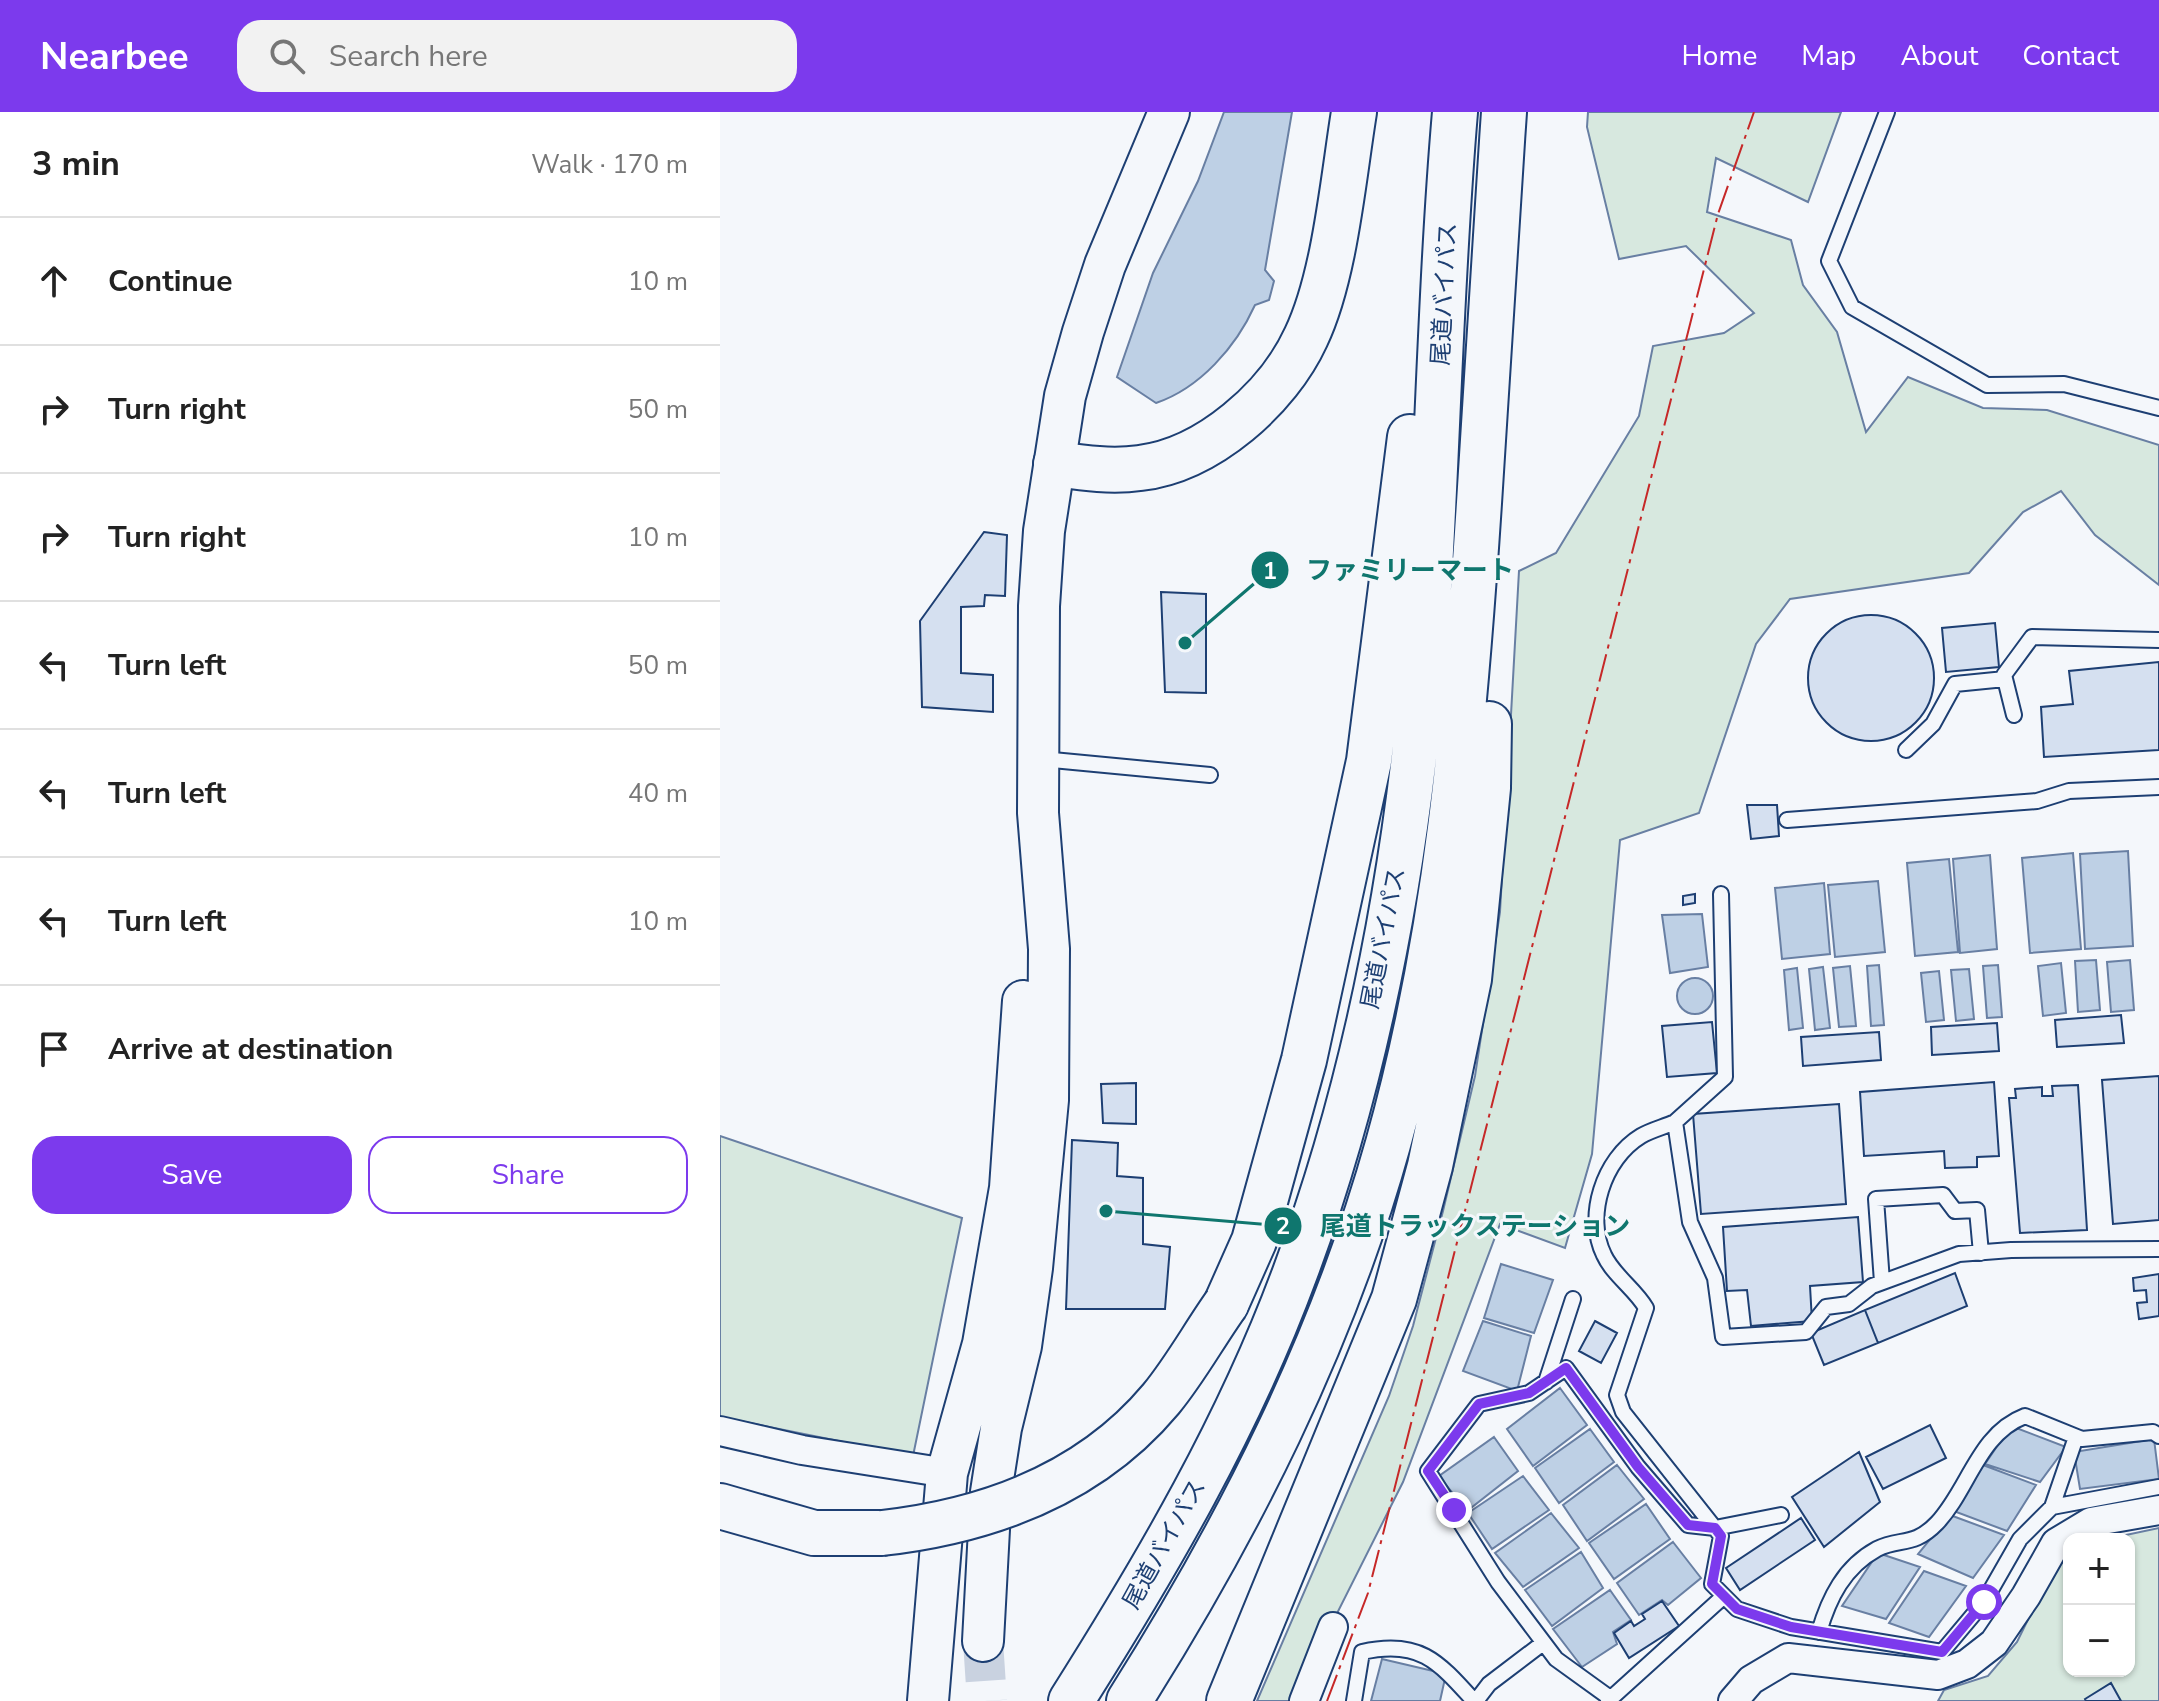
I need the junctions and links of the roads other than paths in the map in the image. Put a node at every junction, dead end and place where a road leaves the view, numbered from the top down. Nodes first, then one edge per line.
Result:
1 (1169, 112) edge
2 (1354, 112) edge
3 (1430, 112) edge
4 (1455, 112) edge
5 (1504, 112) edge
6 (1887, 112) edge
7 (1496, 222) junction
8 (2159, 408) edge
9 (1056, 464) junction
10 (2159, 640) edge
11 (2005, 679) junction
12 (2014, 715) dead end
13 (1906, 750) dead end
14 (1038, 759) junction
15 (1210, 775) dead end
16 (2159, 787) edge
17 (1038, 813) junction
18 (1787, 820) dead end
19 (1721, 894) dead end
20 (1675, 1122) junction
21 (2159, 1249) edge
22 (1981, 1253) junction
23 (1882, 1282) junction
24 (1573, 1299) dead end
25 (1546, 1382) junction
26 (720, 1431) edge
27 (2159, 1436) edge
28 (2076, 1437) junction
29 (947, 1473) junction
30 (2159, 1487) edge
31 (720, 1506) edge
32 (2052, 1507) junction
33 (2159, 1510) edge
34 (1781, 1515) dead end
35 (1715, 1528) junction
36 (1724, 1596) junction
37 (1333, 1627) dead end
38 (1819, 1632) junction
39 (983, 1641) tunnel mouth
40 (1543, 1643) junction
41 (1232, 1690) edge
42 (1609, 1700) edge
43 (928, 1701) edge
44 (1071, 1701) edge
45 (1129, 1701) edge
46 (1304, 1701) edge
47 (1354, 1701) edge
48 (1475, 1701) edge
49 (1733, 1701) edge

1 - 9 street
2 - 9 highway
3 - 31 highway, bridge
4 - 44 highway, 尾道バイパス
5 - 7 highway, 尾道バイパス
6 - 8 lane
7 - 41 highway
7 - 45 highway, 尾道バイパス
9 - 14 street
10 - 11 lane
11 - 12 lane
11 - 13 lane
14 - 15 lane
14 - 17 street
16 - 18 lane
17 - 29 street
17 - 39 street
19 - 20 lane
20 - 23 lane
20 - 35 lane
21 - 22 lane
22 - 23 lane
22 - 23 lane
24 - 25 lane
25 - 35 lane
25 - 40 lane
26 - 29 street
27 - 28 lane
28 - 32 lane
28 - 38 lane
29 - 43 street
30 - 32 lane
32 - 38 lane
33 - 49 street
34 - 35 lane
35 - 36 lane
36 - 38 lane
36 - 42 lane
37 - 46 street
40 - 42 lane
40 - 48 lane
47 - 48 lane

